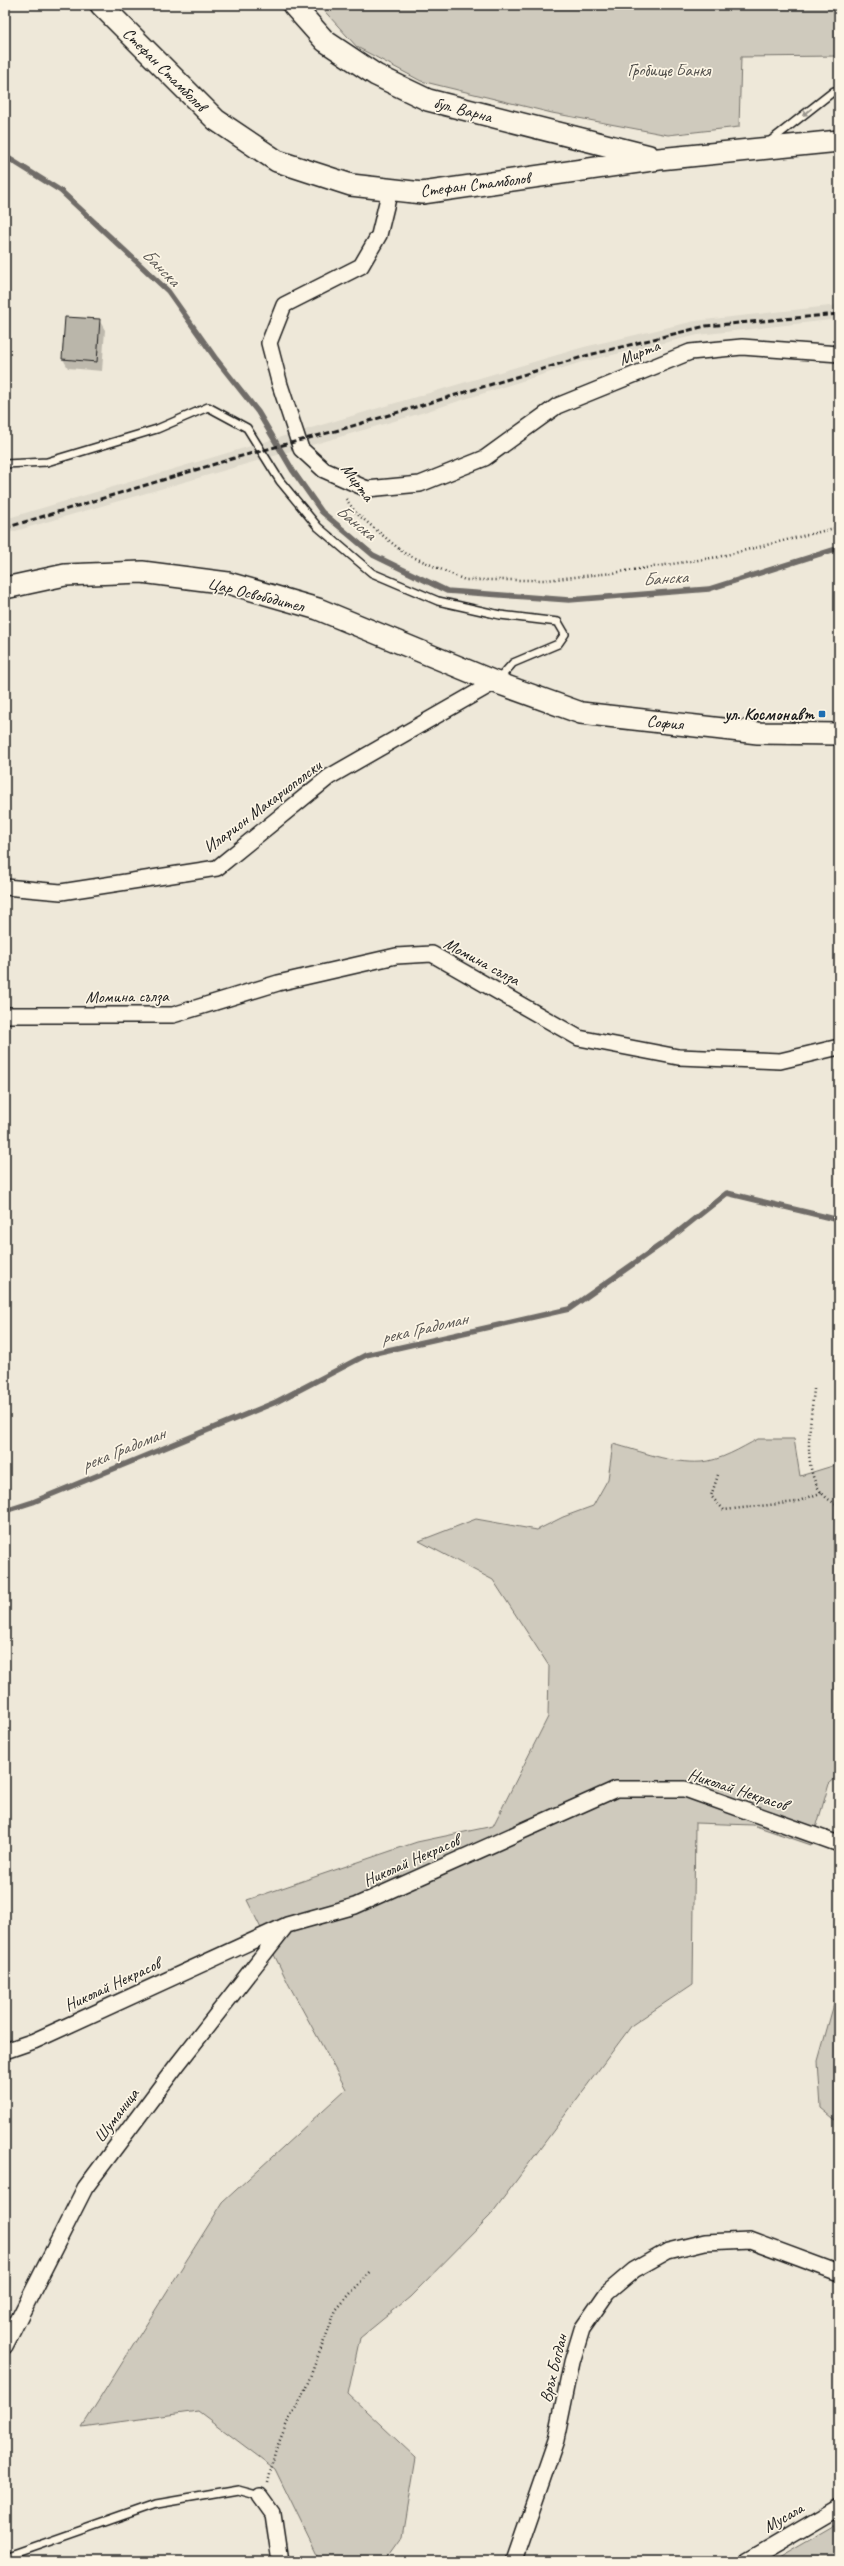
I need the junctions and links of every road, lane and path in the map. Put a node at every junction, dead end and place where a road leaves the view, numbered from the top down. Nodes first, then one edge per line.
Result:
1 (101, 5) edge
2 (294, 5) edge
3 (839, 91) edge
4 (839, 142) edge
5 (761, 148) junction
6 (659, 159) junction
7 (390, 190) junction
8 (839, 354) edge
9 (5, 464) edge
10 (343, 495) dead end
11 (839, 527) edge
12 (5, 588) edge
13 (495, 682) junction
14 (839, 734) edge
15 (5, 887) edge
16 (5, 1016) edge
17 (839, 1047) edge
18 (814, 1390) dead end
19 (718, 1475) dead end
20 (822, 1492) junction
21 (839, 1505) edge
22 (839, 1844) edge
23 (287, 1925) junction
24 (5, 2051) edge
25 (371, 2270) dead end
26 (839, 2273) edge
27 (5, 2346) edge
28 (264, 2501) junction
29 (839, 2507) edge
30 (5, 2557) edge
31 (280, 2561) edge
32 (514, 2561) edge
33 (746, 2561) edge

1 - 7 street, Стефан Стамболов
2 - 6 street, бул. Варна
3 -> 5 lane
4 - 5 street, Стефан Стамболов
5 - 6 street, Стефан Стамболов
6 - 7 street, Стефан Стамболов
7 - 8 street, Мирта
9 - 13 lane
10 - 11 path, Мирта
12 - 13 street, Цар Освободител
13 - 14 street, София
13 - 15 street, Иларион Макариополски
16 - 17 street, Момина сълза
18 - 20 path
19 - 20 path
20 - 21 path
22 - 23 street, Николай Некрасов
23 - 24 street, Николай Некрасов
23 - 27 street, Шуманица
25 - 28 path
26 - 32 street, Връх Богдан
28 - 30 lane
28 - 31 street
29 - 33 street, Мусала

